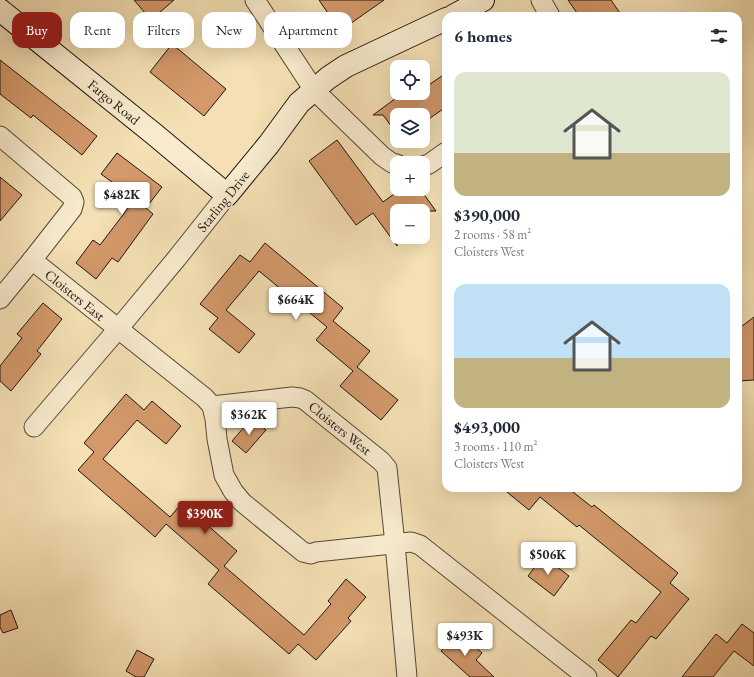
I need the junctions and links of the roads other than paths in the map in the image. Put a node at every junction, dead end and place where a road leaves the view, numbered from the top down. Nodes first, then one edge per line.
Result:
1 (256, 0) edge
2 (483, 0) edge
3 (541, 0) edge
4 (0, 10) edge
5 (460, 12) edge
6 (548, 12) edge
7 (442, 22) edge
8 (314, 90) junction
9 (0, 136) edge
10 (442, 155) edge
11 (390, 162) edge
12 (430, 163) edge
13 (227, 195) junction
14 (32, 260) junction
15 (0, 299) edge
16 (118, 329) junction
17 (212, 406) junction
18 (34, 427) dead end
19 (395, 544) junction
20 (407, 677) edge
21 (587, 677) edge

1 - 8 street
2 - 5 street
3 - 6 street
4 - 13 street, Fargo Road
7 - 8 street, Starling Drive
8 - 11 street
8 - 13 street, Starling Drive
9 - 14 street, Cloisters East
10 - 12 street
13 - 16 street, Starling Drive
14 - 15 street, Cloisters East
14 - 16 street, Cloisters East
16 - 17 street
16 - 18 street, Starling Drive
17 - 19 street
17 - 19 street, Cloisters West
19 - 20 street, Cloisters West
19 - 21 street

